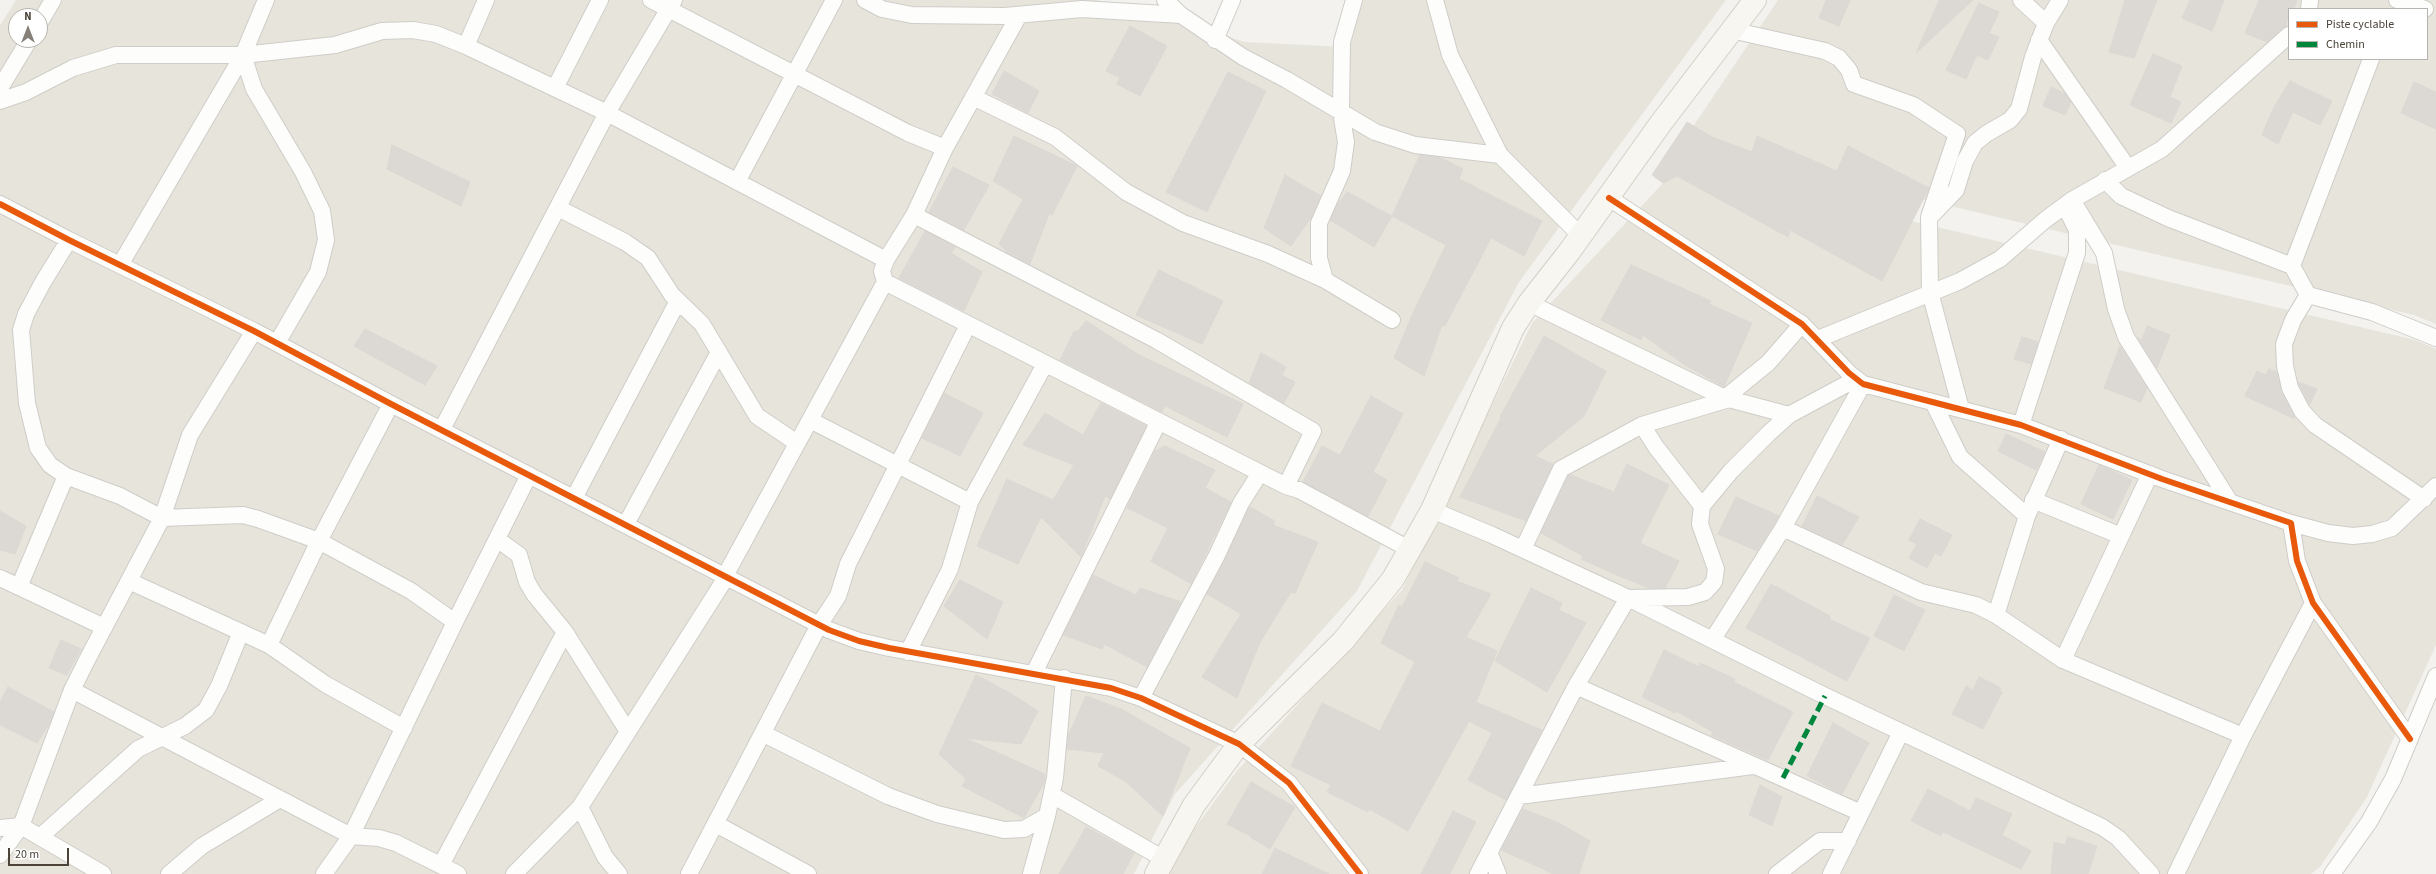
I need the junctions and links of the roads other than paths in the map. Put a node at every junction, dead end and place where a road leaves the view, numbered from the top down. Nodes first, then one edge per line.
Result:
1 (266, 0) edge
2 (486, 0) edge
3 (600, 0) edge
4 (651, 0) edge
5 (834, 0) edge
6 (865, 0) edge
7 (1165, 0) edge
8 (1232, 0) edge
9 (1354, 0) edge
10 (1436, 0) edge
11 (1755, 0) edge
12 (2020, 0) edge
13 (2060, 0) edge
14 (2398, 0) edge
15 (672, 5) edge
16 (2420, 8) edge
17 (1019, 15) junction
18 (1181, 15) junction
19 (2046, 23) junction
20 (1731, 30) junction
21 (2288, 36) edge
22 (1216, 40) junction
23 (2039, 40) junction
24 (466, 46) junction
25 (24, 48) edge
26 (243, 55) junction
27 (2371, 60) edge
28 (795, 73) junction
29 (0, 88) edge
30 (555, 88) junction
31 (973, 97) junction
32 (0, 101) edge
33 (1341, 112) junction
34 (607, 113) junction
35 (945, 148) junction
36 (1500, 155) junction
37 (2128, 168) junction
38 (738, 180) junction
39 (2105, 180) junction
40 (1609, 198) junction
41 (2068, 203) junction
42 (0, 204) edge
43 (558, 208) junction
44 (914, 215) junction
45 (1929, 217) junction
46 (1580, 235) junction
47 (69, 240) junction
48 (886, 260) junction
49 (120, 265) junction
50 (2292, 266) junction
51 (1325, 280) junction
52 (885, 282) junction
53 (1930, 292) junction
54 (2308, 295) junction
55 (678, 301) junction
56 (1529, 303) junction
57 (1392, 320) dead end
58 (1802, 324) junction
59 (968, 325) junction
60 (254, 331) junction
61 (2436, 338) edge
62 (1818, 339) junction
63 (277, 343) junction
64 (719, 352) junction
65 (1045, 364) junction
66 (1860, 382) junction
67 (1727, 398) junction
68 (1933, 402) junction
69 (391, 404) junction
70 (1961, 408) junction
71 (1789, 415) junction
72 (810, 420) junction
73 (1159, 421) junction
74 (1642, 425) junction
75 (2021, 425) junction
76 (442, 429) junction
77 (2061, 439) junction
78 (796, 443) junction
79 (896, 466) junction
80 (1260, 473) junction
81 (2150, 474) junction
82 (529, 475) junction
83 (66, 476) junction
84 (1286, 486) junction
85 (2436, 486) edge
86 (574, 498) junction
87 (2424, 499) junction
88 (2033, 500) junction
89 (970, 502) junction
90 (2230, 502) junction
91 (1702, 506) junction
92 (1432, 510) junction
93 (2027, 516) junction
94 (162, 518) junction
95 (2291, 523) junction
96 (626, 524) junction
97 (1783, 528) junction
98 (2121, 536) junction
99 (497, 539) junction
100 (319, 541) junction
101 (1409, 549) junction
102 (1523, 549) junction
103 (726, 576) junction
104 (0, 578) edge
105 (129, 581) junction
106 (19, 587) junction
107 (1628, 598) junction
108 (2313, 603) junction
109 (1996, 614) junction
110 (455, 622) junction
111 (819, 625) junction
112 (104, 627) junction
113 (241, 632) junction
114 (565, 632) junction
115 (1713, 639) junction
116 (269, 645) junction
117 (908, 652) junction
118 (2063, 660) junction
119 (1034, 672) junction
120 (2436, 676) edge
121 (1064, 678) junction
122 (1576, 686) junction
123 (72, 690) junction
124 (1141, 698) junction
125 (2431, 699) edge
126 (404, 728) junction
127 (627, 730) junction
128 (1901, 732) junction
129 (764, 734) junction
130 (2243, 736) junction
131 (163, 737) junction
132 (2410, 739) junction
133 (1239, 744) junction
134 (1753, 766) junction
135 (1052, 795) junction
136 (1519, 796) junction
137 (280, 799) junction
138 (580, 807) junction
139 (1861, 813) junction
140 (1047, 816) junction
141 (716, 824) junction
142 (21, 826) junction
143 (0, 828) edge
144 (351, 836) junction
145 (40, 837) junction
146 (1848, 841) junction
147 (1489, 852) junction
148 (0, 855) edge
149 (441, 865) junction
150 (1160, 867) edge
151 (1355, 872) edge
152 (103, 874) edge
153 (169, 874) edge
154 (324, 874) edge
155 (458, 874) edge
156 (514, 874) edge
157 (619, 874) edge
158 (689, 874) edge
159 (808, 874) edge
160 (1031, 874) edge
161 (1478, 874) edge
162 (1498, 874) edge
163 (1777, 874) edge
164 (1832, 874) edge
165 (2151, 874) edge
166 (2176, 874) edge
167 (2332, 874) edge

1 - 26 street
2 - 24 street
3 - 30 street
4 - 15 street
5 - 28 street
6 - 17 street
7 - 18 street
8 - 22 street
9 - 33 street
10 - 36 street
11 - 20 main road
12 - 19 street
13 - 19 street
14 - 16 street
15 - 28 street
15 - 34 street
17 - 18 street
17 - 31 street
18 - 22 street
19 - 23 street
20 - 40 main road
20 - 45 street
21 - 37 street
22 - 33 street
23 - 37 street
23 - 45 street
24 - 26 street
24 - 30 street
25 - 29 street
26 - 32 street
26 - 49 street
26 - 63 street
27 - 50 street
28 - 35 street
28 - 38 street
30 - 34 street
31 - 35 street
31 - 51 street
33 - 36 street
33 - 51 street
34 - 38 street
34 - 43 street
35 - 44 street
36 - 46 street
37 - 39 street
38 - 48 street
39 - 41 street
39 - 50 street
40 - 46 main road
40 - 58 street
41 - 53 street
41 - 75 street
41 - 90 street
42 - 47 street
43 - 55 street
43 - 76 street
44 - 48 street
44 - 84 street
45 - 53 street
46 - 56 main road
47 - 49 street
47 - 83 street
48 - 52 street
49 - 60 street
50 - 54 street
51 - 57 street
52 - 59 street
52 - 72 street
53 - 62 street
53 - 70 street
54 - 61 street
54 - 87 street
55 - 64 street
55 - 86 street
56 - 67 street
56 - 92 main road
58 - 62 street
58 - 67 street
59 - 65 street
59 - 79 street
60 - 63 street
60 - 94 street
62 - 66 street
63 - 69 street
64 - 78 street
64 - 96 street
65 - 73 street
65 - 89 street
66 - 68 street
66 - 71 street
66 - 97 street
67 - 71 street
67 - 74 street
68 - 70 street
68 - 93 street
69 - 76 street
69 - 100 street
70 - 75 street
71 - 91 street
72 - 78 street
72 - 79 street
73 - 80 street
73 - 119 street
74 - 91 street
74 - 102 street
75 - 77 street
76 - 82 street
77 - 81 street
77 - 88 street
78 - 103 street
79 - 89 street
79 - 111 street
80 - 84 street
80 - 124 street
81 - 90 street
81 - 98 street
82 - 86 street
82 - 99 street
83 - 94 street
83 - 106 street
84 - 101 street
85 - 87 street
86 - 96 street
87 - 95 street
88 - 93 street
88 - 98 street
89 - 117 street
90 - 95 street
91 - 107 street
92 - 101 main road
92 - 102 street
93 - 109 street
94 - 100 street
94 - 105 street
95 - 108 street
96 - 103 street
97 - 109 street
97 - 115 street
98 - 118 street
99 - 110 street
99 - 114 street
100 - 110 street
100 - 116 street
101 - 133 main road
102 - 107 street
103 - 111 street
103 - 127 street
104 - 106 street
105 - 112 street
105 - 113 street
106 - 112 street
107 - 115 street
107 - 122 street
108 - 130 street
108 - 132 street
109 - 118 street
110 - 126 street
111 - 117 street
111 - 129 street
112 - 123 street
113 - 116 street
113 - 131 street
114 - 127 street
114 - 149 street
115 - 128 street
116 - 126 street
117 - 119 street
118 - 130 street
119 - 121 street
120 - 125 street
121 - 124 street
121 - 135 street
122 - 134 street
122 - 136 street
123 - 131 street
123 - 142 street
124 - 133 street
125 - 132 street
126 - 144 street
127 - 138 street
128 - 139 street
128 - 165 street
129 - 140 street
129 - 141 street
130 - 166 street
131 - 137 street
131 - 145 street
132 - 167 street
133 - 150 main road
133 - 151 street
134 - 136 street
134 - 139 street
135 - 140 street
135 - 150 street
136 - 147 street
137 - 144 street
137 - 153 street
138 - 156 street
138 - 157 street
139 - 146 street
140 - 160 street
141 - 158 street
141 - 159 street
142 - 143 street
142 - 145 street
142 - 148 street
144 - 149 street
144 - 154 street
145 - 152 street
146 - 163 street
146 - 164 street
147 - 161 street
147 - 162 street
149 - 155 street

